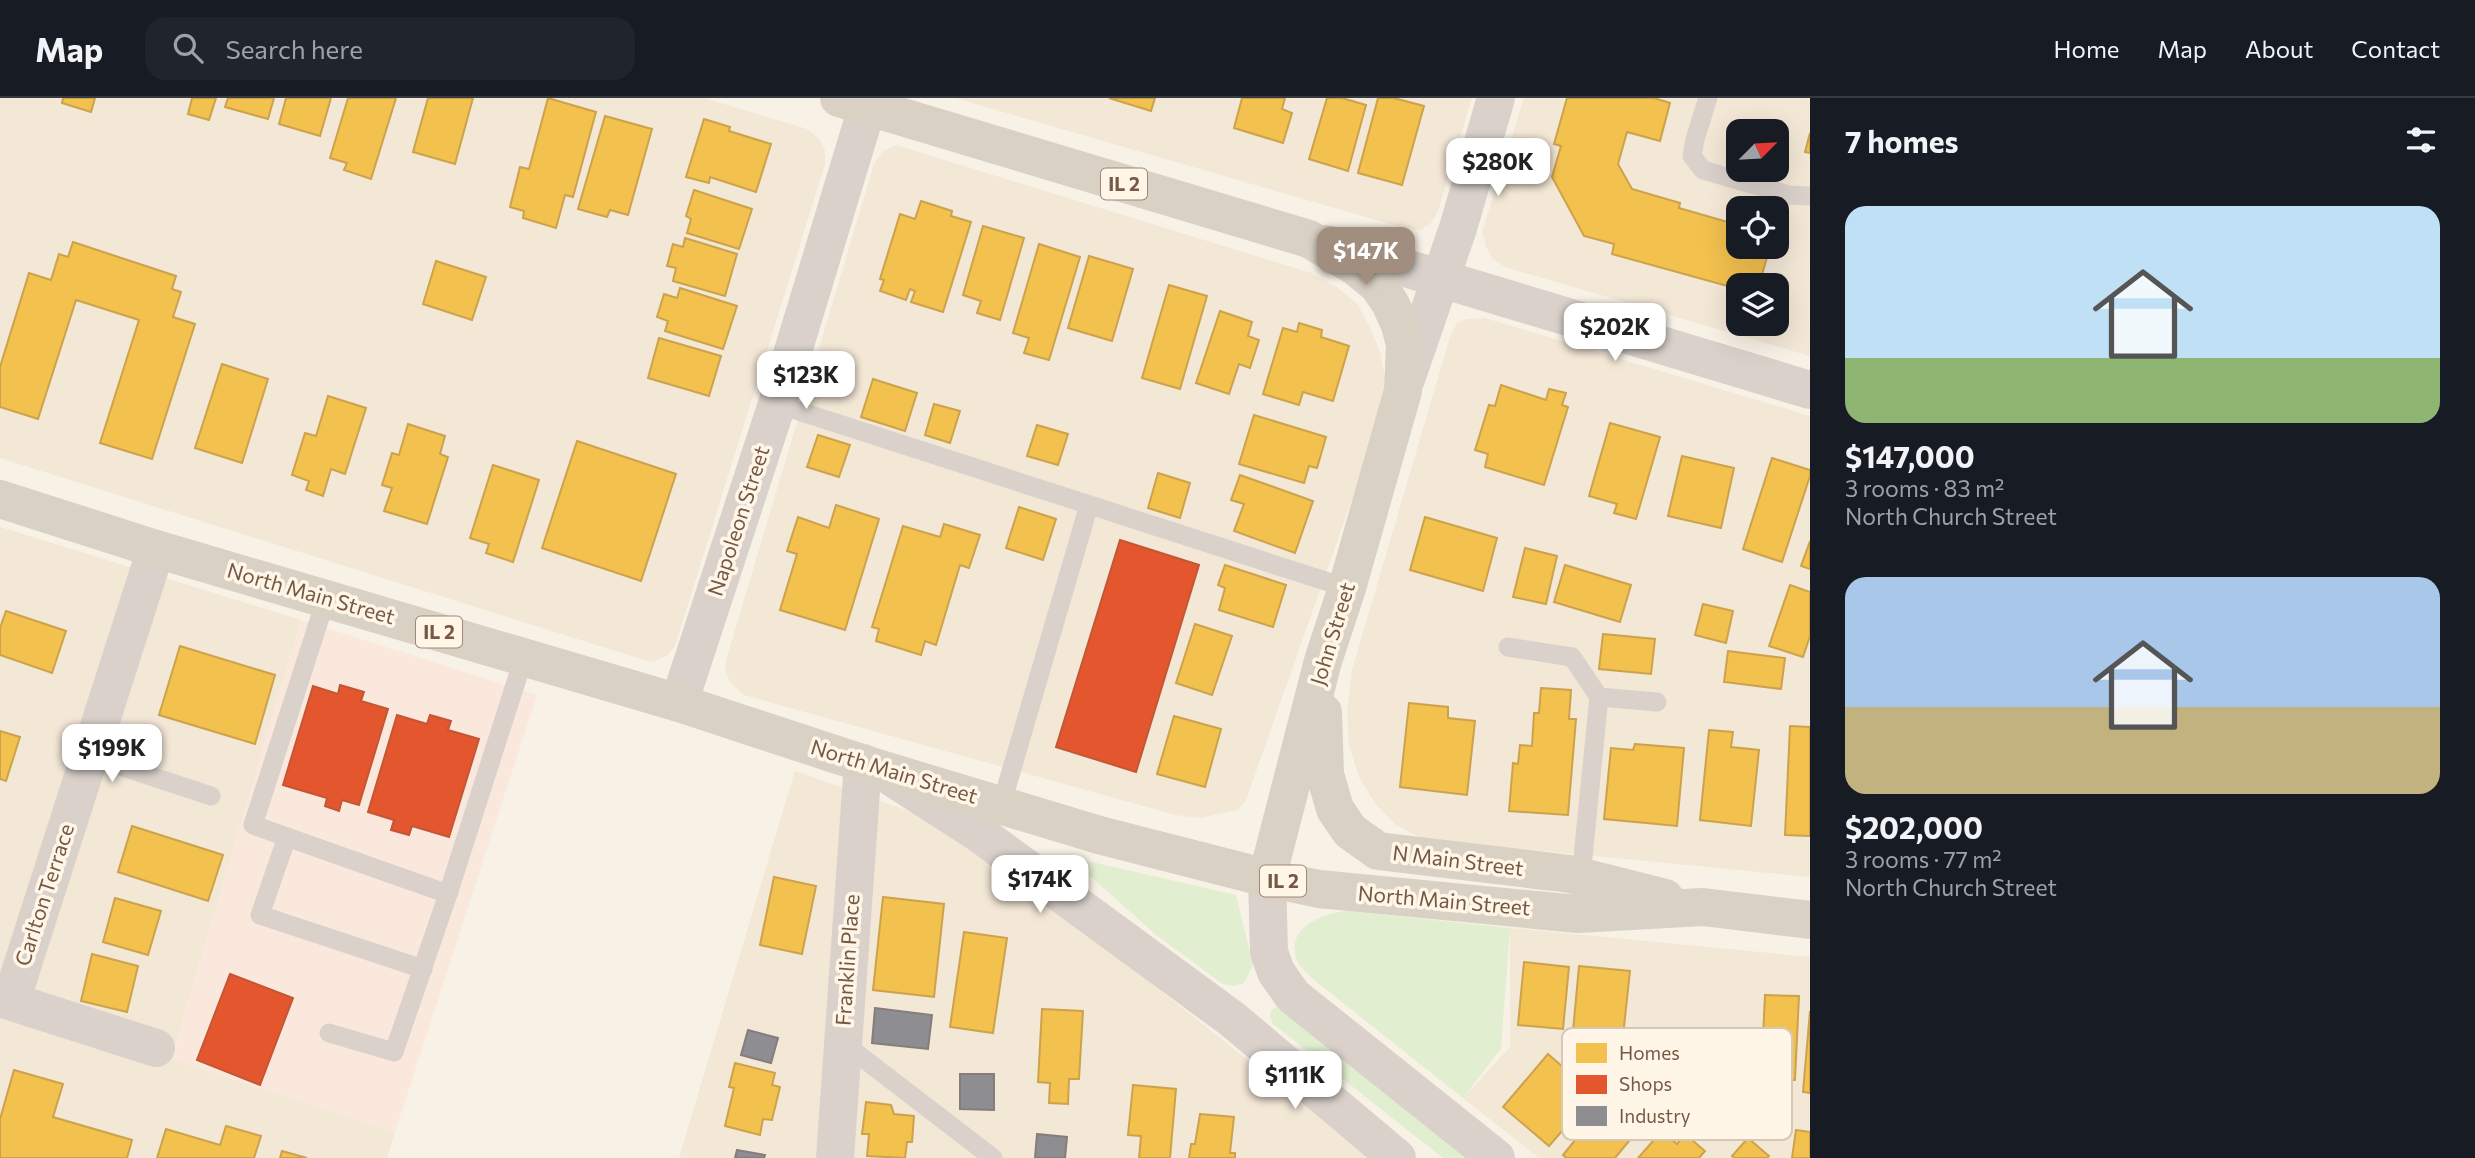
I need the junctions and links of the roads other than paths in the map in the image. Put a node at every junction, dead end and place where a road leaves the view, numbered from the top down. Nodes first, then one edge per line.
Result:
1 (1496, 98) edge
2 (1708, 98) edge
3 (859, 101) edge
4 (1810, 195) edge
5 (1309, 239) junction
6 (1440, 277) junction
7 (1810, 390) edge
8 (1403, 391) junction
9 (777, 404) junction
10 (0, 499) edge
11 (1089, 505) junction
12 (156, 549) junction
13 (1347, 588) junction
14 (326, 599) junction
15 (1508, 647) dead end
16 (524, 657) junction
17 (1323, 661) junction
18 (1599, 697) junction
19 (1657, 702) dead end
20 (679, 704) junction
21 (90, 756) junction
22 (870, 765) junction
23 (211, 796) dead end
24 (1001, 806) junction
25 (287, 837) junction
26 (1581, 877) junction
27 (1268, 878) junction
28 (448, 894) junction
29 (1703, 907) junction
30 (1810, 920) edge
31 (423, 969) junction
32 (1276, 972) junction
33 (6, 1000) edge
34 (1232, 1019) junction
35 (329, 1033) dead end
36 (841, 1042) junction
37 (156, 1048) dead end
38 (835, 1158) edge
39 (993, 1158) edge
40 (1398, 1158) edge
41 (1496, 1158) edge

1 - 6 street, John Street
2 - 4 lane
3 - 5 main road, IL 2
3 - 9 street, Napoleon Street
5 - 6 street
5 - 8 main road, John Street / IL 2
6 - 7 street
6 - 8 street, John Street
8 - 13 main road, John Street / IL 2
9 - 11 lane
9 - 20 street, Napoleon Street
10 - 12 main road, North Main Street / IL 2
11 - 13 lane
11 - 24 lane
12 - 14 main road, North Main Street / IL 2
12 - 21 street, Carlton Terrace
13 - 17 main road, John Street / IL 2
14 - 16 main road, North Main Street / IL 2
14 - 25 lane
15 - 18 lane
16 - 20 main road, North Main Street / IL 2
16 - 28 lane
17 - 26 main road, N Main Street / IL 2
17 - 27 main road, John Street
18 - 19 lane
18 - 26 lane
20 - 22 main road, North Main Street / IL 2
21 - 23 lane
21 - 33 street, Carlton Terrace
22 - 24 main road, North Main Street / IL 2
22 - 34 street
22 - 36 street, Franklin Place
24 - 27 main road, North Main Street / IL 2
25 - 28 lane
25 - 31 lane
26 - 29 main road, N Main Street / IL 2
27 - 29 main road, North Main Street / IL 2
27 - 32 street
28 - 31 lane
29 - 30 main road, North Main Street / IL 2
31 - 35 lane
32 - 34 street
32 - 41 street
33 - 37 street
34 - 40 street
36 - 38 street, Franklin Place
36 - 39 lane

